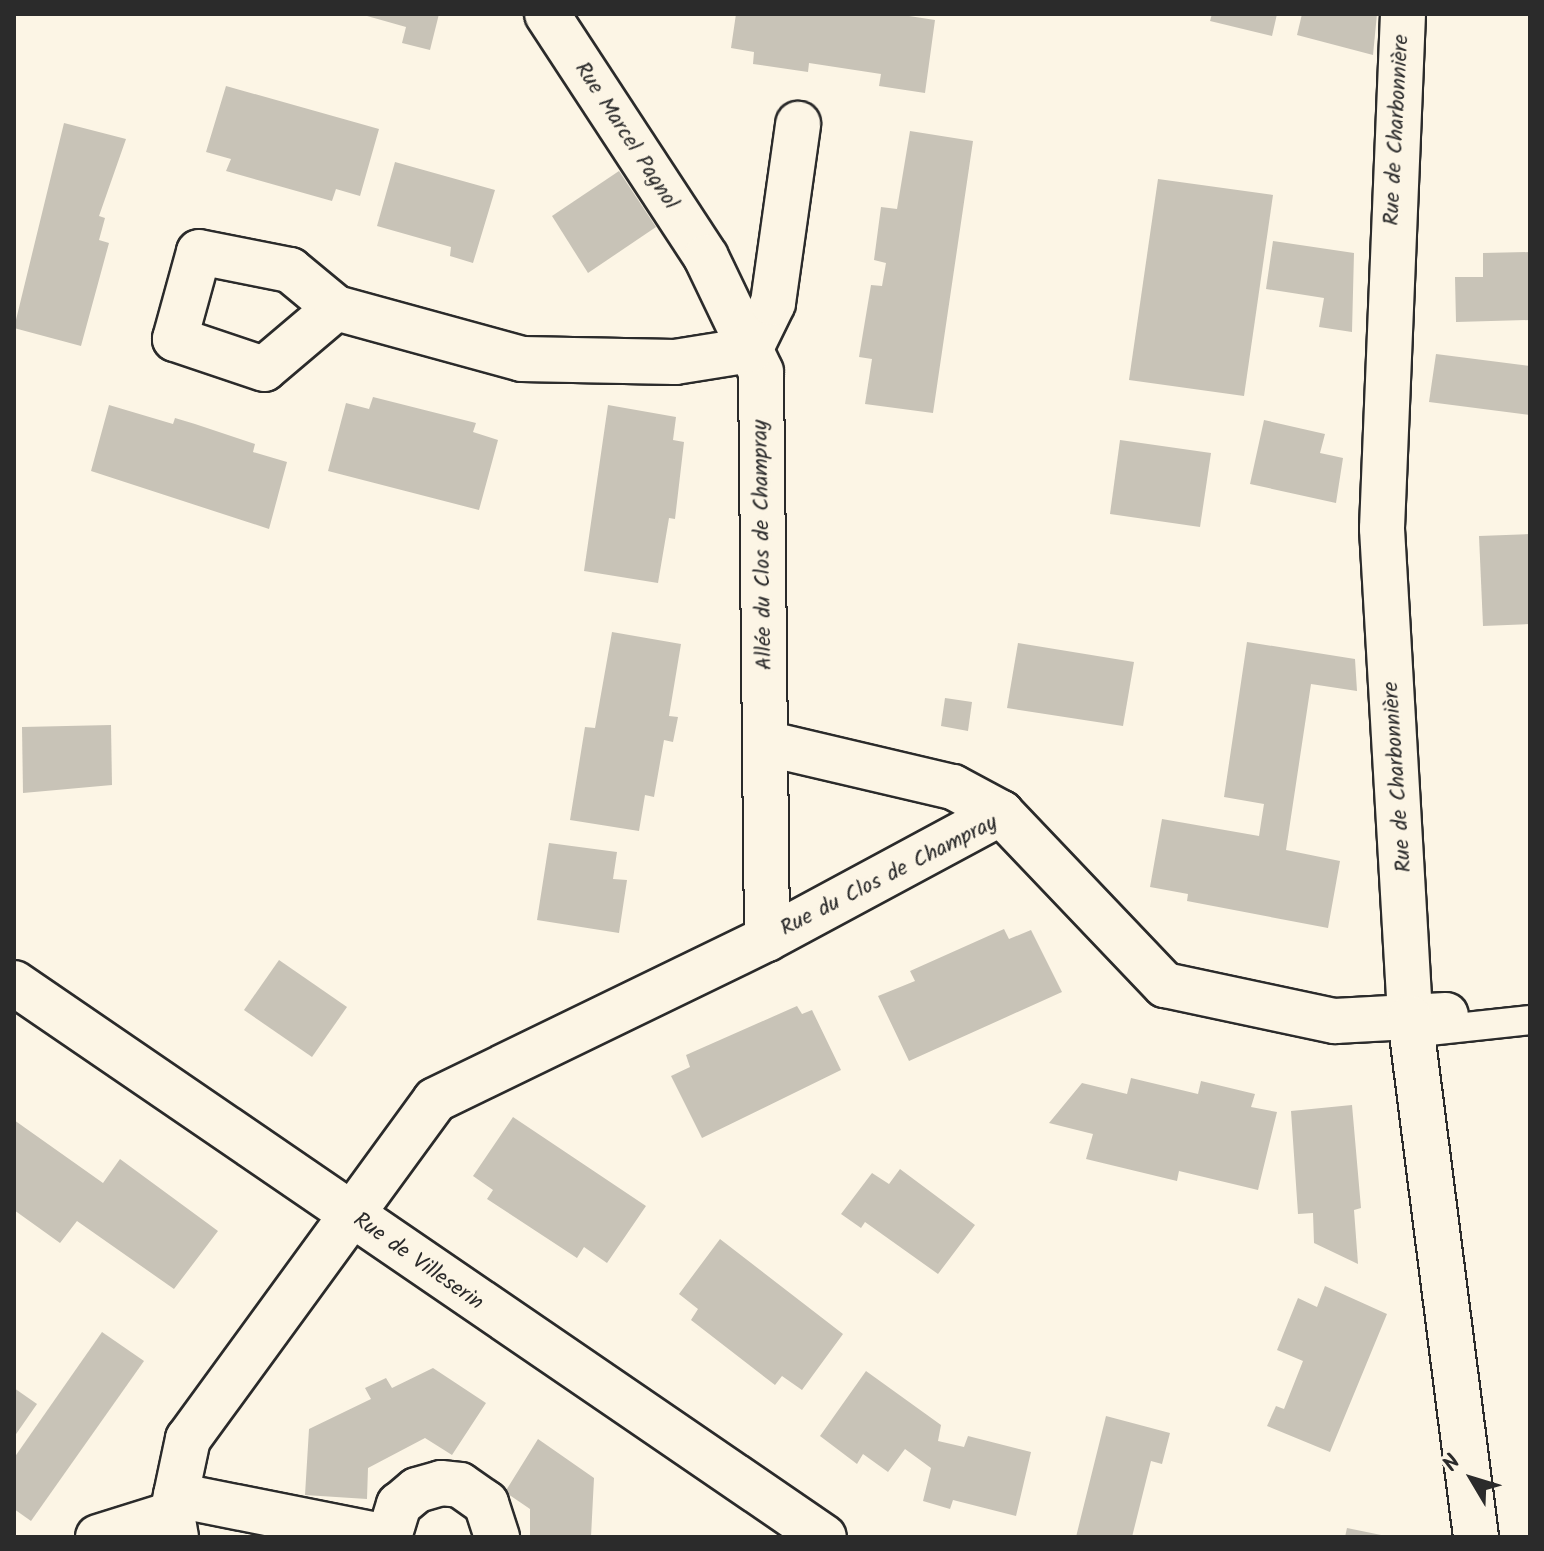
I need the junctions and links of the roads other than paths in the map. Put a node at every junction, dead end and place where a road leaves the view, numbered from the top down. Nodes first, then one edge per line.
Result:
1 (547, 14) edge
2 (1403, 14) edge
3 (798, 124) dead end
4 (706, 257) joint
5 (336, 308) dead end
6 (750, 350) junction
7 (765, 743) junction
8 (1001, 813) junction
9 (767, 939) junction
10 (14, 983) edge
11 (1530, 1020) edge
12 (1423, 1022) junction
13 (350, 1215) junction
14 (175, 1515) edge
15 (98, 1537) edge
16 (387, 1537) edge
17 (497, 1537) edge
18 (824, 1537) edge
19 (1476, 1537) edge

1 - 4 street, Rue Marcel Pagnol
2 - 12 street, Rue de Charbonnière
3 - 6 street
4 - 6 street, Allée du Clos de Champray
5 - 6 street
6 - 7 street, Allée du Clos de Champray
7 - 8 street
7 - 9 street, Allée du Clos de Champray
8 - 9 street, Rue du Clos de Champray
8 - 12 street, Rue du Clos de Champray
9 - 13 street, Rue du Clos de Champray
10 - 13 street, Rue de Villeserin
11 - 12 lane
12 - 19 street, Rue de Charbonnière
13 - 14 street, Rue du Clos de Champray
13 - 18 street, Rue de Villeserin
14 - 15 street
14 - 16 street
16 - 17 street

